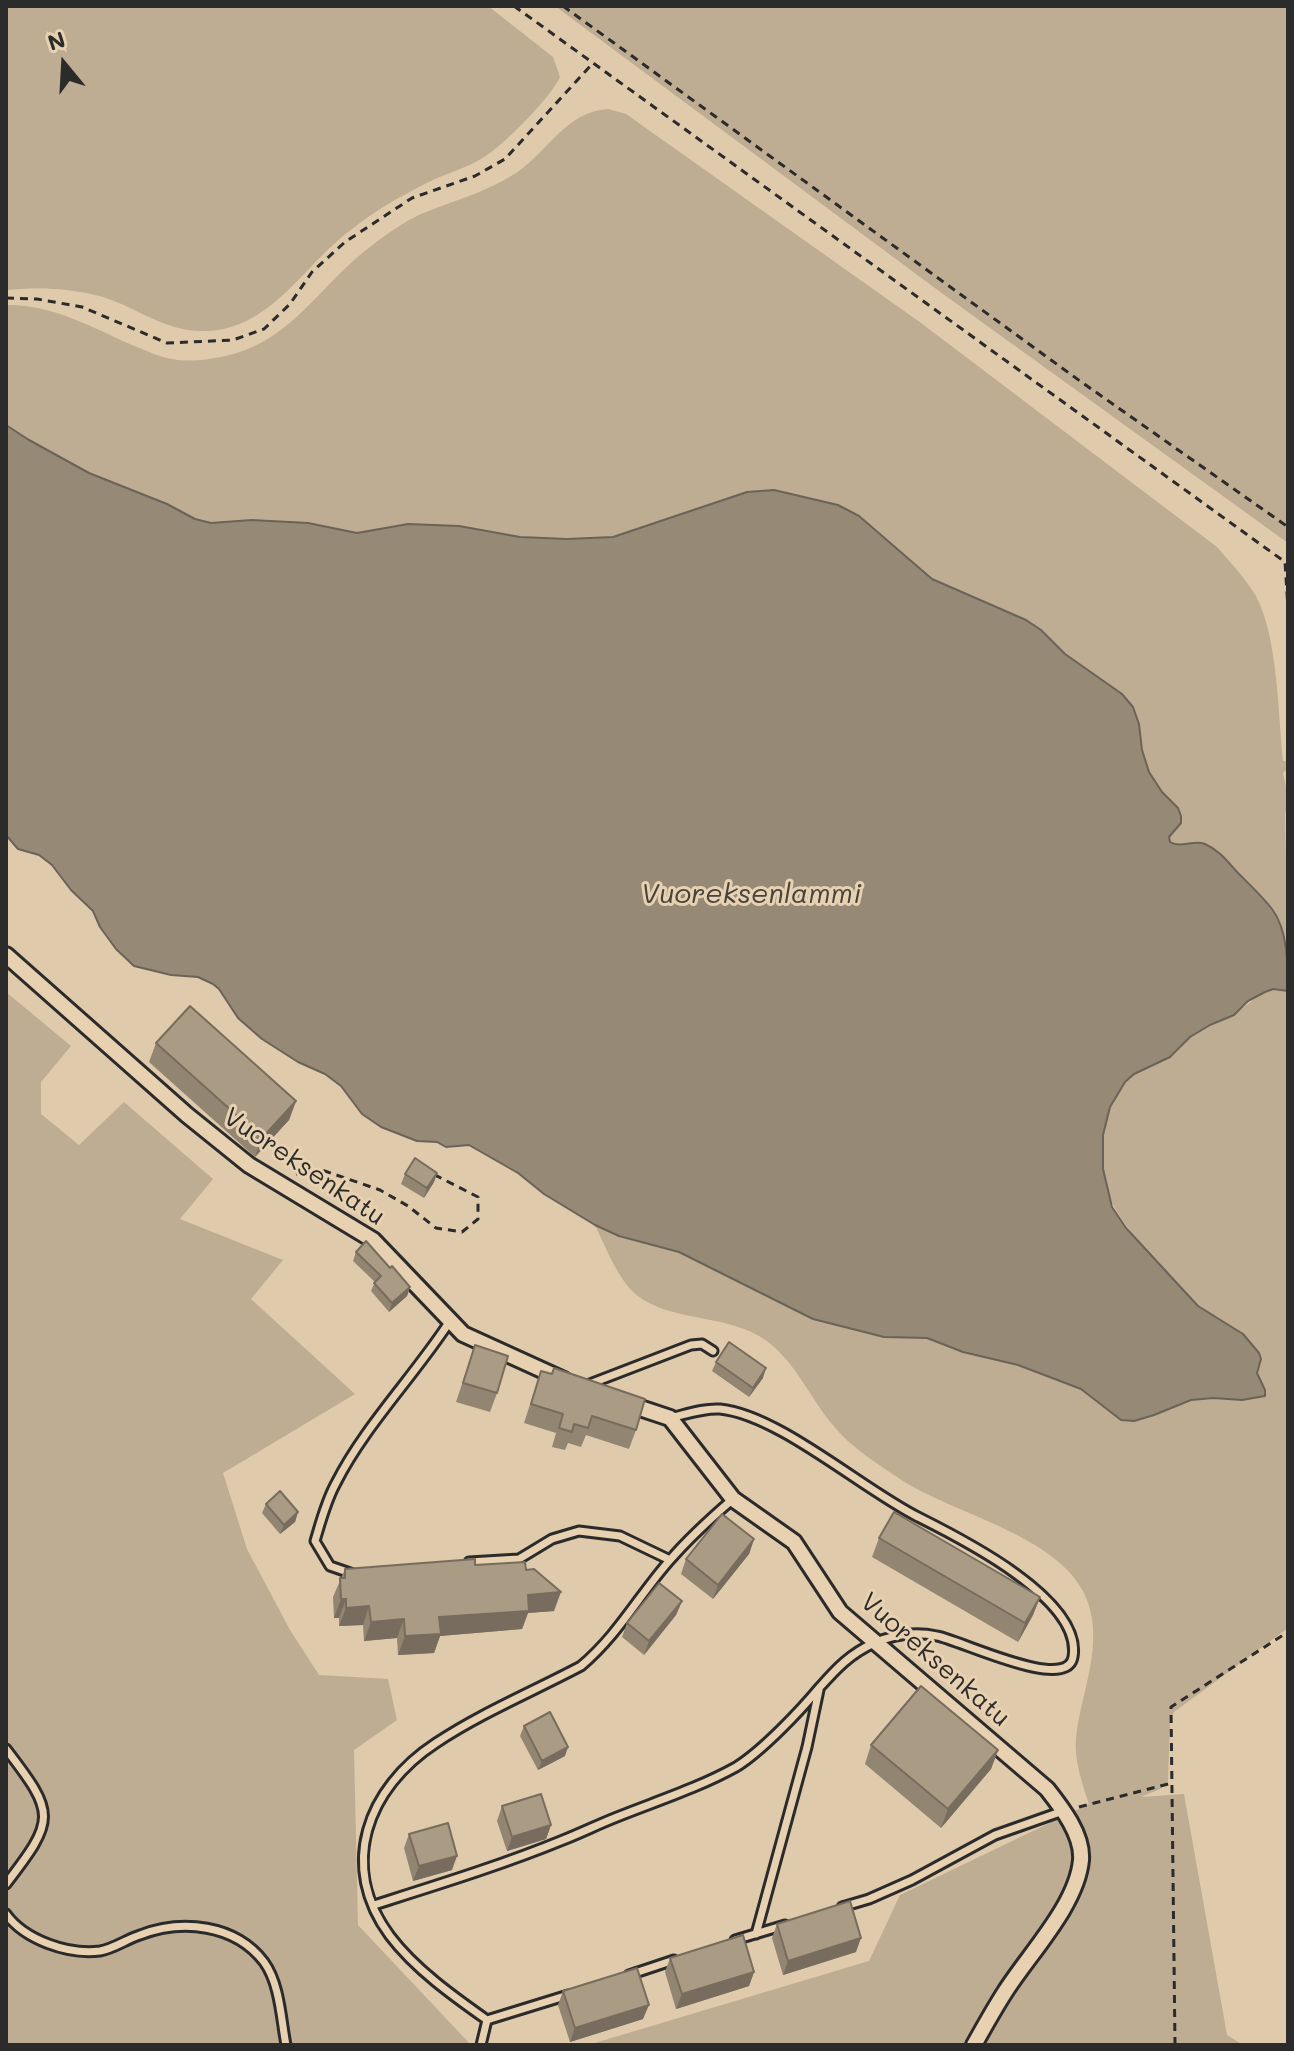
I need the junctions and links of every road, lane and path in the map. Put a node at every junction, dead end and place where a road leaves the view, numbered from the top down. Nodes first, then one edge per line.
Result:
1 (514, 6) edge
2 (563, 6) edge
3 (593, 63) junction
4 (6, 298) edge
5 (1288, 527) edge
6 (1288, 608) edge
7 (6, 955) edge
8 (428, 1171) edge
9 (273, 1180) junction
10 (450, 1321) junction
11 (713, 1351) dead end
12 (581, 1388) junction
13 (596, 1393) edge
14 (611, 1398) edge
15 (670, 1418) junction
16 (733, 1499) junction
17 (670, 1560) junction
18 (459, 1562) edge
19 (370, 1572) edge
20 (1288, 1632) edge
21 (878, 1641) junction
22 (820, 1688) junction
23 (6, 1749) edge
24 (1172, 1783) junction
25 (1063, 1811) junction
26 (6, 1884) edge
27 (374, 1905) junction
28 (827, 1912) edge
29 (6, 1914) edge
30 (799, 1920) edge
31 (756, 1934) junction
32 (727, 1943) edge
33 (683, 1957) edge
34 (625, 1976) edge
35 (581, 1991) edge
36 (487, 2020) junction
37 (286, 2045) edge
38 (481, 2045) edge
39 (974, 2045) edge
40 (1175, 2045) edge

1 - 3 path
2 - 5 path
3 - 4 path
3 - 6 path
7 - 9 street, Vuoreksenkatu
8 - 9 path
9 - 10 street, Vuoreksenkatu
10 - 12 street, Vuoreksenkatu
10 - 19 lane
11 - 12 lane
12 - 13 street, Vuoreksenkatu
14 - 15 street
15 - 16 street, Vuoreksenkatu
15 - 21 lane
16 - 17 lane
16 - 21 street, Vuoreksenkatu
17 - 18 lane
17 - 27 lane
20 - 24 path
21 - 22 lane
21 - 25 street, Vuoreksenkatu
22 - 27 lane
22 - 31 lane
23 - 26 lane
24 - 25 path
24 - 40 path
25 - 28 lane
25 - 39 street, Vuoreksenkatu
27 - 36 lane
29 - 37 lane
30 - 31 lane
31 - 32 lane
33 - 34 lane
35 - 36 lane
36 - 38 lane

